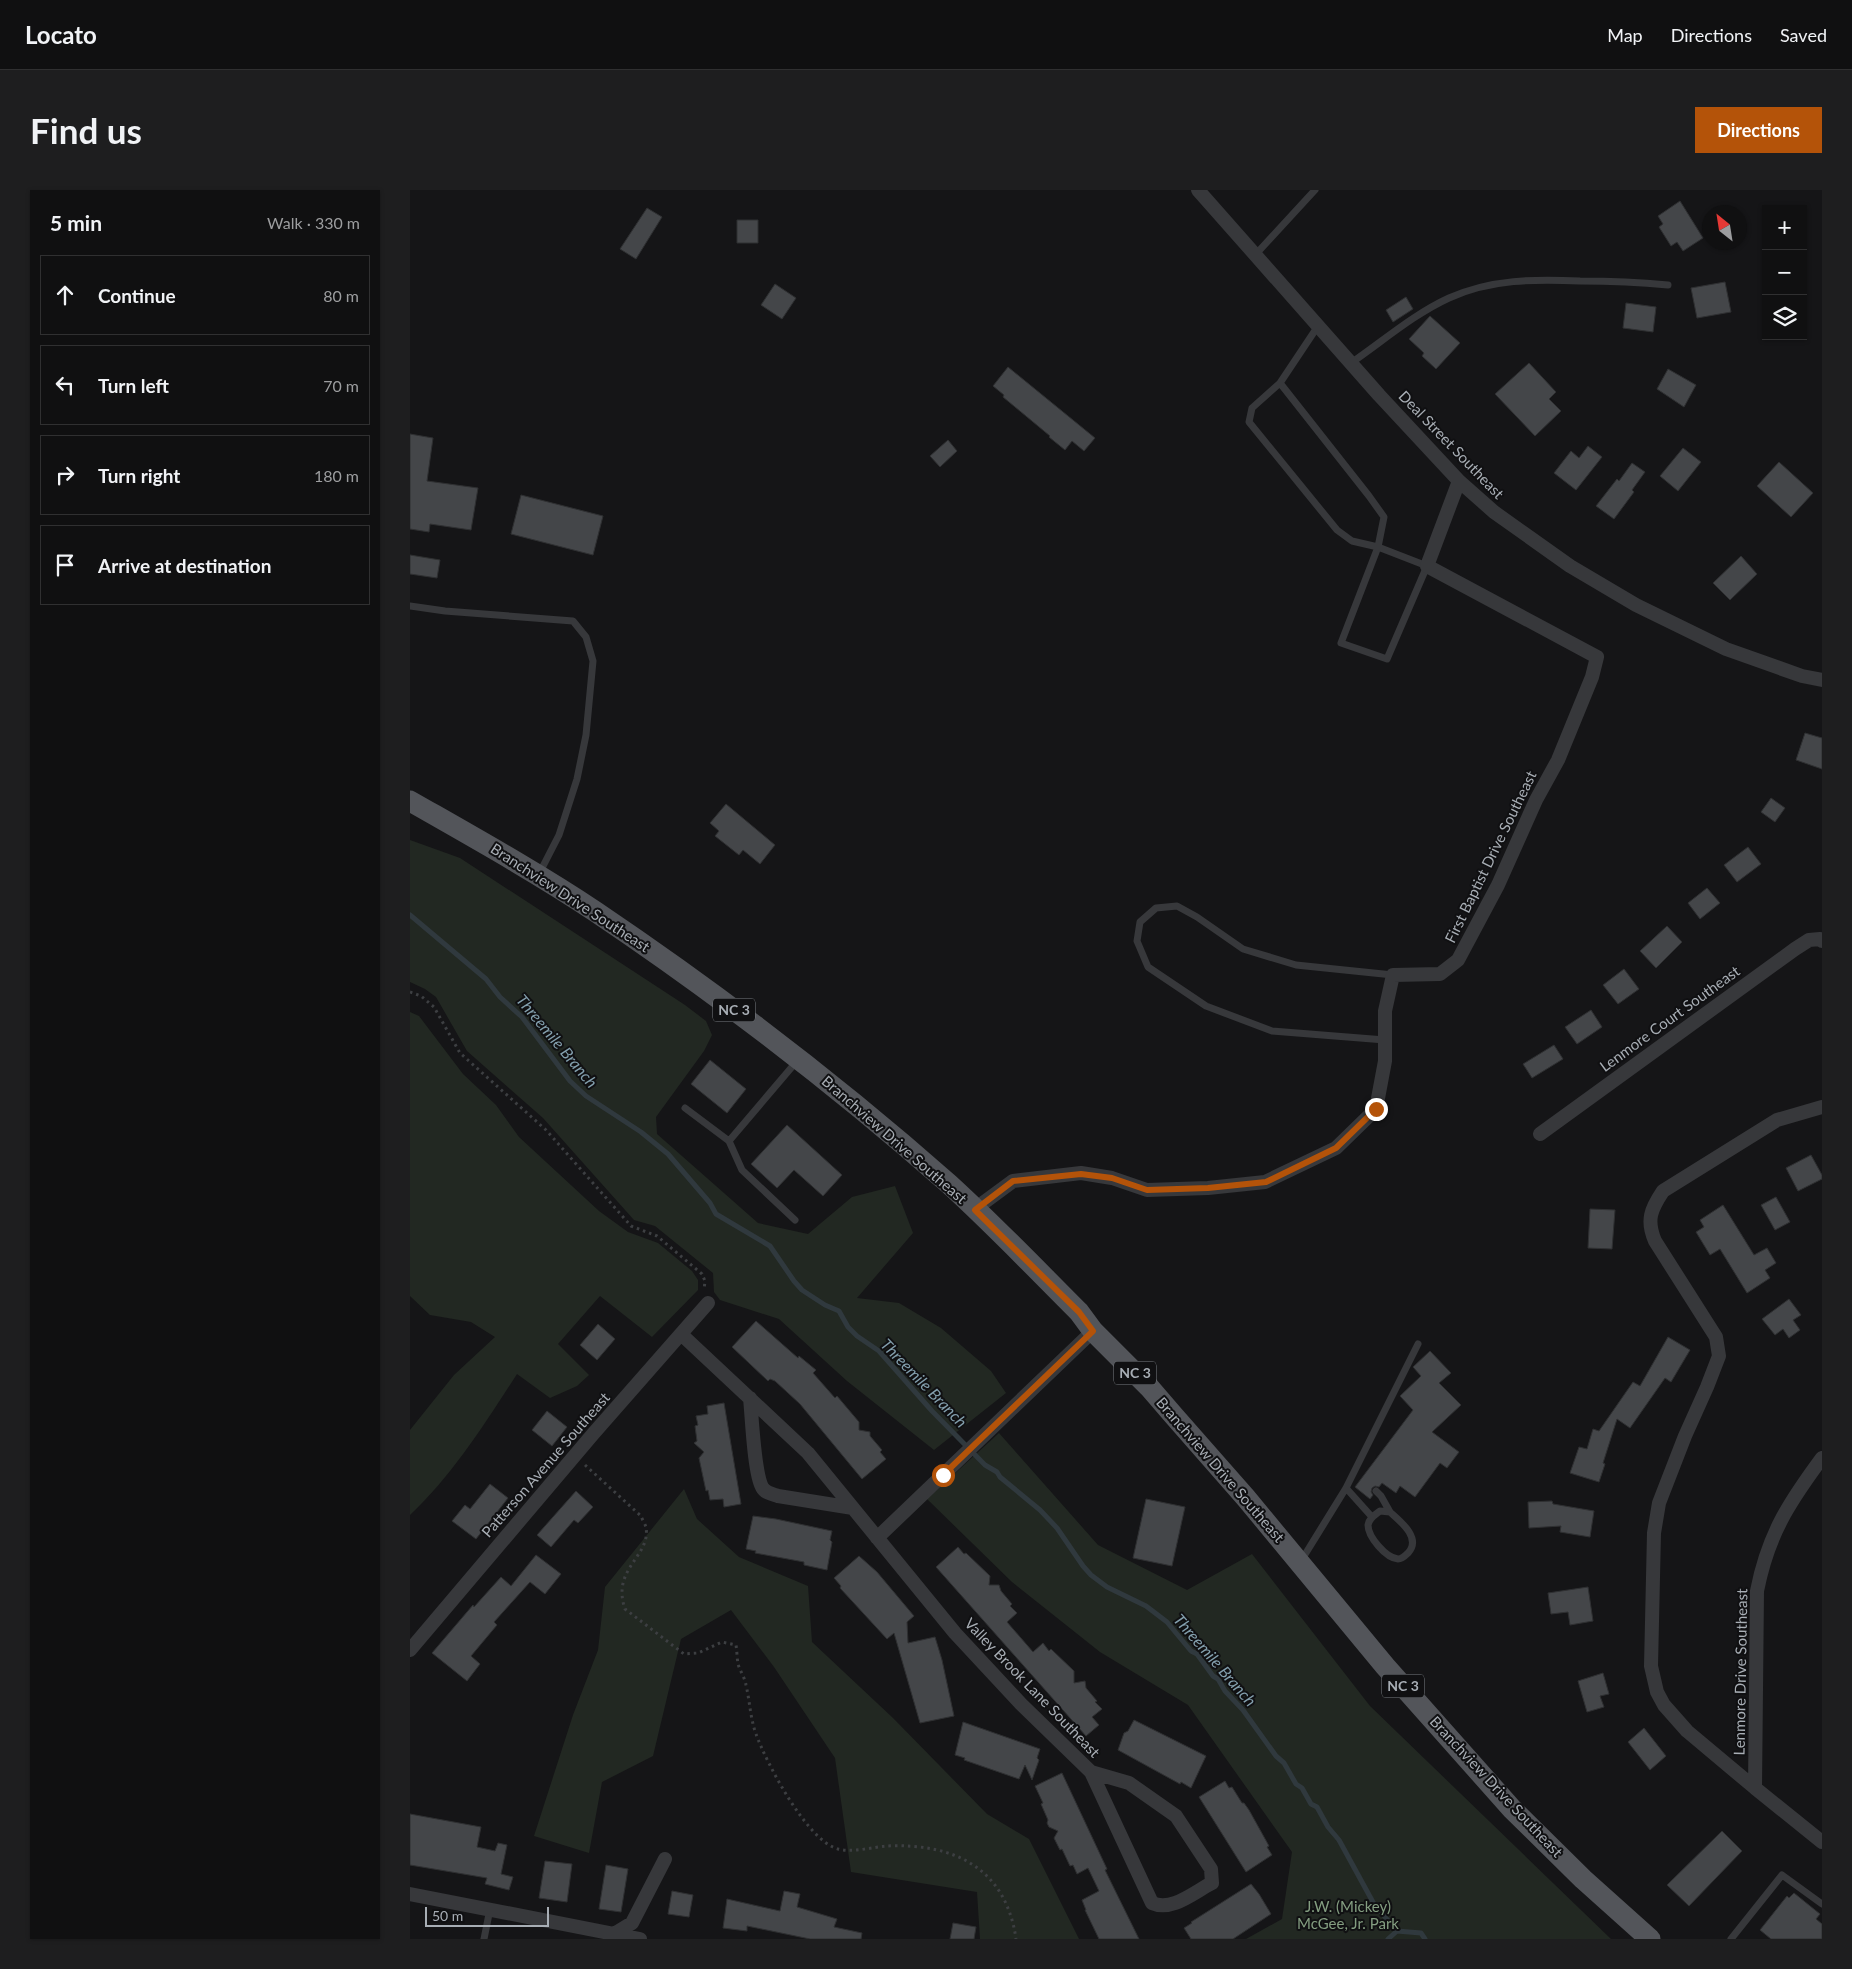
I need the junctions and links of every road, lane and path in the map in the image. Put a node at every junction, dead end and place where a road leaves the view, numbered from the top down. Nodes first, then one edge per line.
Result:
1 (1198, 190) edge
2 (1315, 190) edge
3 (1256, 254) junction
4 (1668, 286) dead end
5 (1318, 326) junction
6 (1351, 363) junction
7 (1280, 383) junction
8 (1459, 481) junction
9 (1378, 547) junction
10 (1427, 566) junction
11 (410, 606) edge
12 (1822, 680) edge
13 (410, 801) edge
14 (538, 877) junction
15 (1822, 941) edge
16 (1393, 975) junction
17 (410, 992) edge
18 (1385, 1040) junction
19 (798, 1059) junction
20 (1822, 1107) edge
21 (685, 1108) dead end
22 (1540, 1134) dead end
23 (729, 1141) junction
24 (975, 1210) junction
25 (795, 1220) dead end
26 (706, 1297) joint
27 (1093, 1331) junction
28 (681, 1334) junction
29 (1418, 1344) dead end
30 (750, 1398) junction
31 (575, 1456) junction
32 (1822, 1458) edge
33 (1354, 1472) junction
34 (1362, 1478) dead end
35 (1346, 1488) junction
36 (1376, 1491) dead end
37 (853, 1508) junction
38 (1390, 1512) junction
39 (1372, 1516) junction
40 (878, 1538) junction
41 (1300, 1564) junction
42 (410, 1650) edge
43 (1091, 1772) junction
44 (1755, 1788) junction
45 (1822, 1842) edge
46 (665, 1858) dead end
47 (410, 1894) edge
48 (1822, 1904) edge
49 (490, 1910) junction
50 (614, 1934) junction
51 (484, 1939) edge
52 (640, 1939) edge
53 (1016, 1939) edge
54 (1650, 1939) edge
55 (1730, 1939) edge

1 - 3 street, Deal Street Southeast
2 - 3 lane
3 - 5 street, Deal Street Southeast
4 - 6 lane
5 - 6 street, Deal Street Southeast
5 - 7 lane
6 - 8 street, Deal Street Southeast
7 - 9 lane
7 - 9 lane
8 - 10 street
8 - 12 street, Deal Street Southeast
9 - 10 lane
9 - 10 lane
10 - 16 street, First Baptist Drive Southeast
11 - 14 lane
13 - 14 main road, Branchview Drive Southeast / NC 3
14 - 19 main road, Branchview Drive Southeast / NC 3
15 - 22 street, Lenmore Court Southeast
16 - 18 street
16 - 18 lane
17 - 26 path
18 - 24 street
19 - 23 lane
19 - 24 main road, Branchview Drive Southeast / NC 3
20 - 44 street
21 - 23 lane
23 - 25 lane
24 - 27 main road, Branchview Drive Southeast / NC 3
26 - 28 street, Patterson Avenue Southeast
27 - 40 street
27 - 41 main road, Branchview Drive Southeast / NC 3
28 - 30 street, Valley Brook Lane Southeast
28 - 31 street, Patterson Avenue Southeast
29 - 33 lane
30 - 37 street, Valley Brook Lane Southeast
30 - 37 street
31 - 42 street, Patterson Avenue Southeast
31 - 53 path
32 - 44 street, Lenmore Drive Southeast
33 - 34 lane
33 - 35 lane
35 - 39 lane
35 - 41 lane
36 - 38 lane
37 - 40 street, Valley Brook Lane Southeast
38 - 39 lane
38 - 39 lane
40 - 43 street, Valley Brook Lane Southeast
41 - 54 main road, Branchview Drive Southeast / NC 3
43 - 43 street, Valley Brook Lane Southeast
44 - 45 street
46 - 50 street
47 - 49 street
48 - 55 lane
49 - 50 street
49 - 51 lane
50 - 52 street

